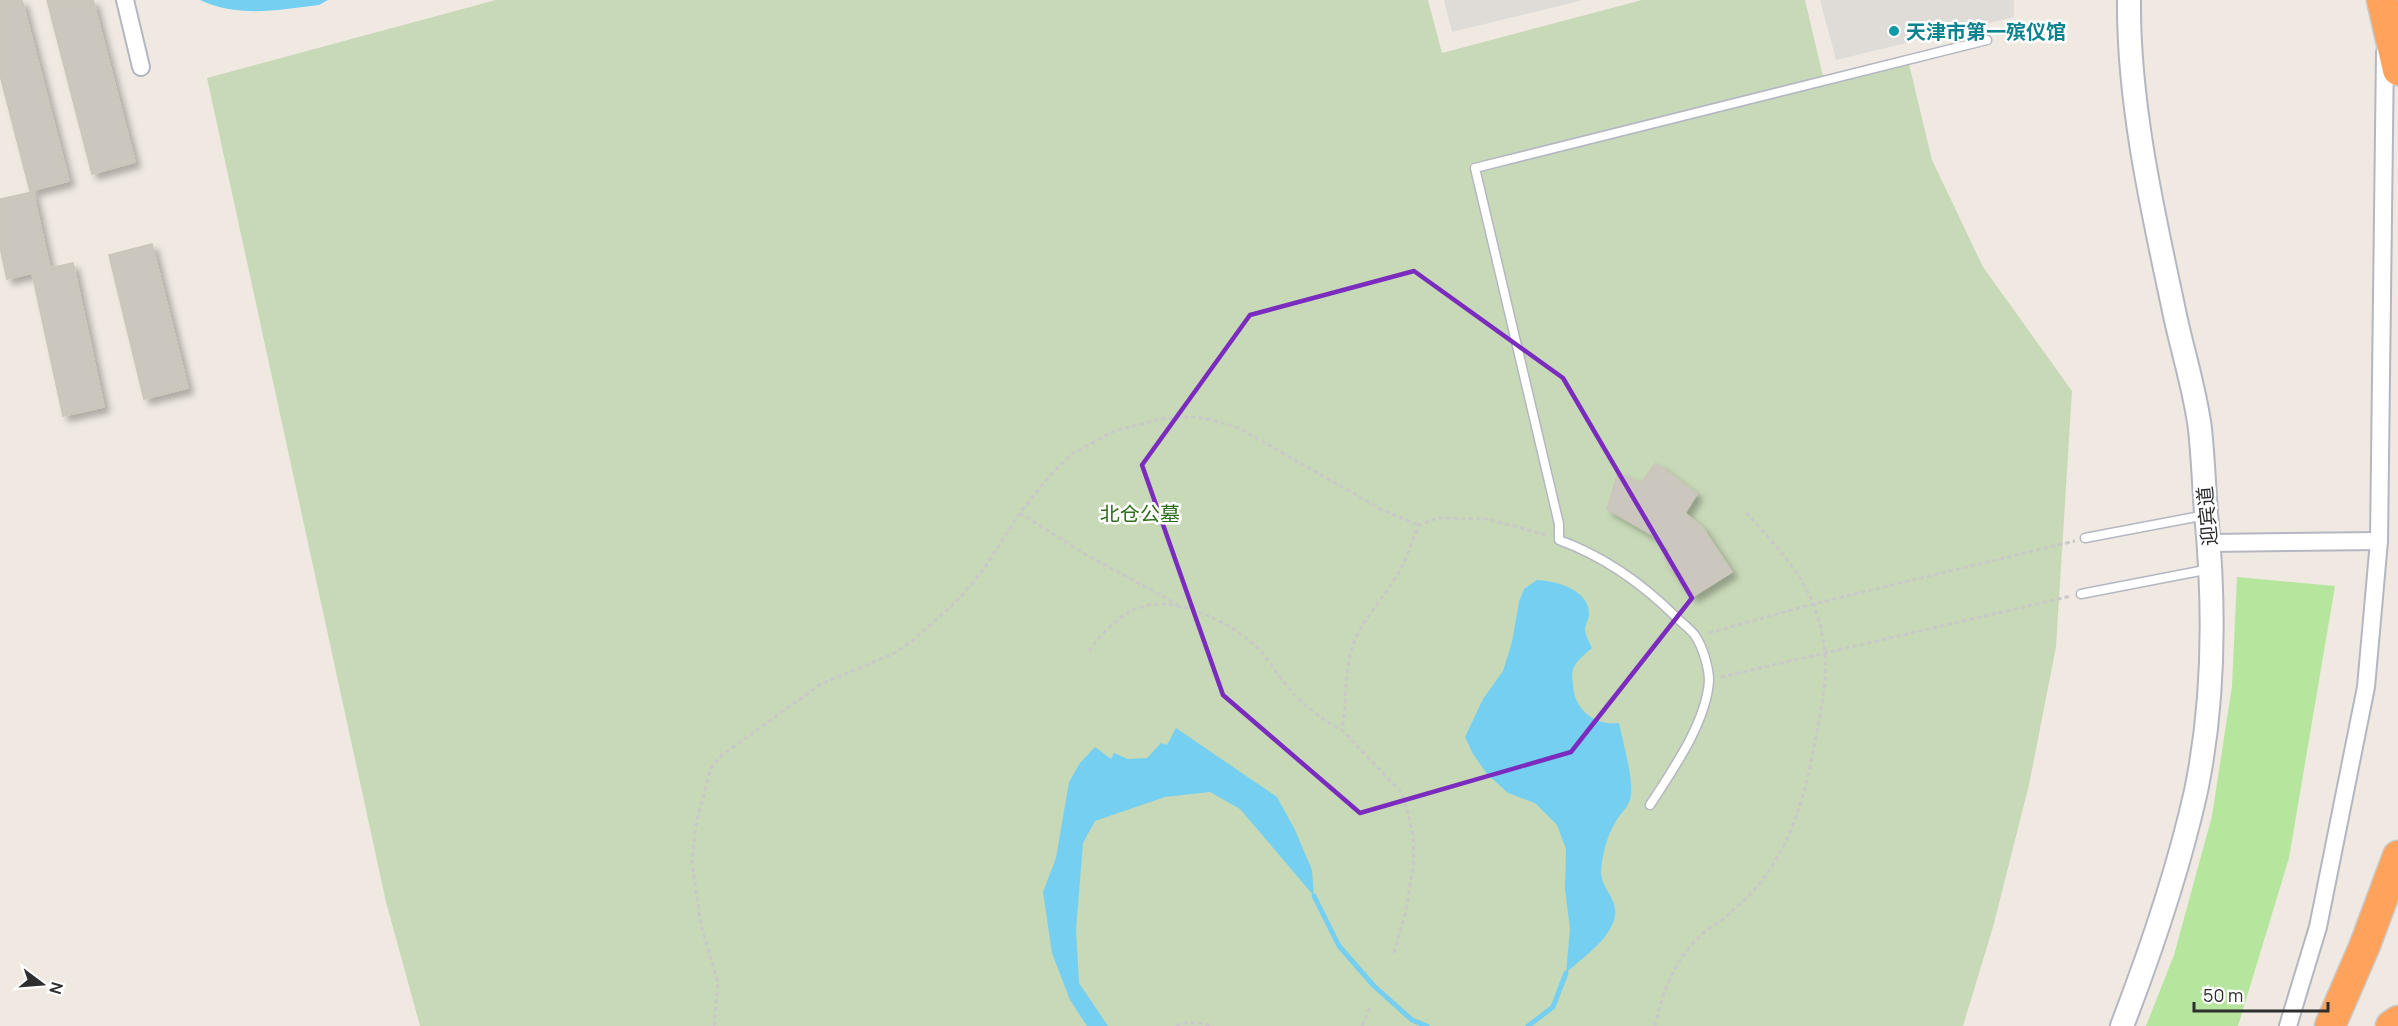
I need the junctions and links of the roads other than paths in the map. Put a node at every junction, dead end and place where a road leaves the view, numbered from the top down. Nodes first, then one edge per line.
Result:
1 (125, 0) edge
2 (2128, 0) edge
3 (2384, 8) edge
4 (1987, 40) dead end
5 (141, 67) dead end
6 (2398, 70) edge
7 (2206, 515) junction
8 (2085, 538) road end
9 (2379, 541) junction
10 (2210, 543) junction
11 (2210, 569) junction
12 (2081, 594) road end
13 (1650, 805) dead end
14 (2398, 856) edge
15 (2122, 1026) edge
16 (2288, 1026) edge
17 (2330, 1026) edge

1 - 5 street
2 - 7 street, 迎宾道
3 - 6 highway
3 - 9 street
4 - 13 lane
7 - 8 lane
7 - 10 street, 迎宾道
9 - 10 street
9 - 16 street
10 - 11 street, 迎宾道
11 - 12 lane
11 - 15 street, 迎宾道
14 - 17 highway

